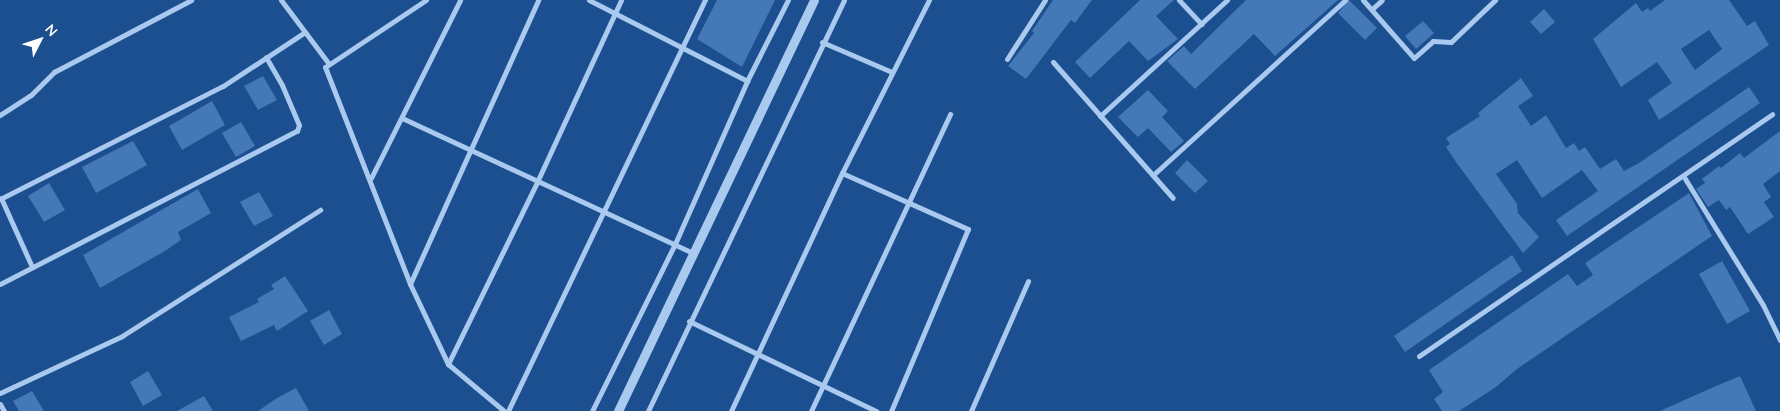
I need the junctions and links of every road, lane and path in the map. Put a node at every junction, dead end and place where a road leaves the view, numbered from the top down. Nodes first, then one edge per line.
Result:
1 (192, 0) edge
2 (281, 0) edge
3 (426, 0) edge
4 (460, 0) edge
5 (538, 0) edge
6 (589, 0) edge
7 (621, 0) edge
8 (705, 0) edge
9 (788, 0) edge
10 (814, 0) edge
11 (844, 0) edge
12 (928, 0) edge
13 (1045, 0) edge
14 (1178, 0) edge
15 (1227, 0) edge
16 (1345, 0) edge
17 (1363, 0) edge
18 (1382, 0) edge
19 (1495, 0) edge
20 (1372, 9) junction
21 (614, 13) junction
22 (1201, 24) junction
23 (305, 32) junction
24 (822, 42) junction
25 (682, 46) junction
26 (266, 57) junction
27 (1007, 59) dead end
28 (1053, 62) dead end
29 (329, 64) junction
30 (892, 72) junction
31 (747, 81) junction
32 (950, 114) dead end
33 (1772, 114) dead end
34 (0, 115) edge
35 (1100, 116) junction
36 (402, 118) junction
37 (472, 151) junction
38 (842, 173) junction
39 (1153, 175) junction
40 (1684, 177) junction
41 (371, 178) junction
42 (538, 182) junction
43 (1173, 198) dead end
44 (0, 199) edge
45 (908, 203) junction
46 (320, 210) dead end
47 (603, 213) junction
48 (674, 246) junction
49 (691, 252) junction
50 (32, 267) junction
51 (1028, 281) dead end
52 (0, 284) edge
53 (410, 284) junction
54 (689, 321) junction
55 (1780, 340) edge
56 (758, 354) junction
57 (1419, 356) dead end
58 (448, 364) junction
59 (823, 386) junction
60 (0, 393) edge
61 (0, 404) edge
62 (4, 411) edge
63 (504, 411) edge
64 (508, 411) edge
65 (592, 411) edge
66 (618, 411) edge
67 (648, 411) edge
68 (731, 411) edge
69 (811, 411) edge
70 (876, 411) edge
71 (891, 411) edge
72 (971, 411) edge

1 - 34 street
2 - 23 street
3 - 29 street
4 - 36 street
5 - 37 street
6 - 21 street
7 - 21 street
8 - 25 street
9 - 31 street
10 - 49 street
11 - 24 street
12 - 30 street
13 - 27 street
14 - 22 street
15 - 22 street
16 - 39 street
17 - 20 street
18 - 20 street
19 - 20 street
21 - 25 street
21 - 42 street
22 - 35 street
23 - 26 street
23 - 29 street
24 - 30 street
24 - 54 street
25 - 31 street
25 - 47 street
26 - 44 street
26 - 50 street
28 - 35 street
29 - 41 street
30 - 38 street
31 - 48 street
32 - 45 street
33 - 40 street
35 - 39 street
36 - 37 street
36 - 41 street
37 - 42 street
37 - 53 street
38 - 45 street
38 - 56 street
39 - 43 street
40 - 55 street
40 - 57 street
41 - 53 street
42 - 47 street
42 - 58 street
44 - 50 street
45 - 59 street
45 - 71 street
46 - 60 street
47 - 48 street
47 - 64 street
48 - 49 street
48 - 65 street
49 - 66 street
50 - 52 street
51 - 72 street
53 - 58 street
54 - 56 street
54 - 67 street
56 - 59 street
56 - 68 street
58 - 63 street
59 - 69 street
59 - 70 street
61 - 62 street

